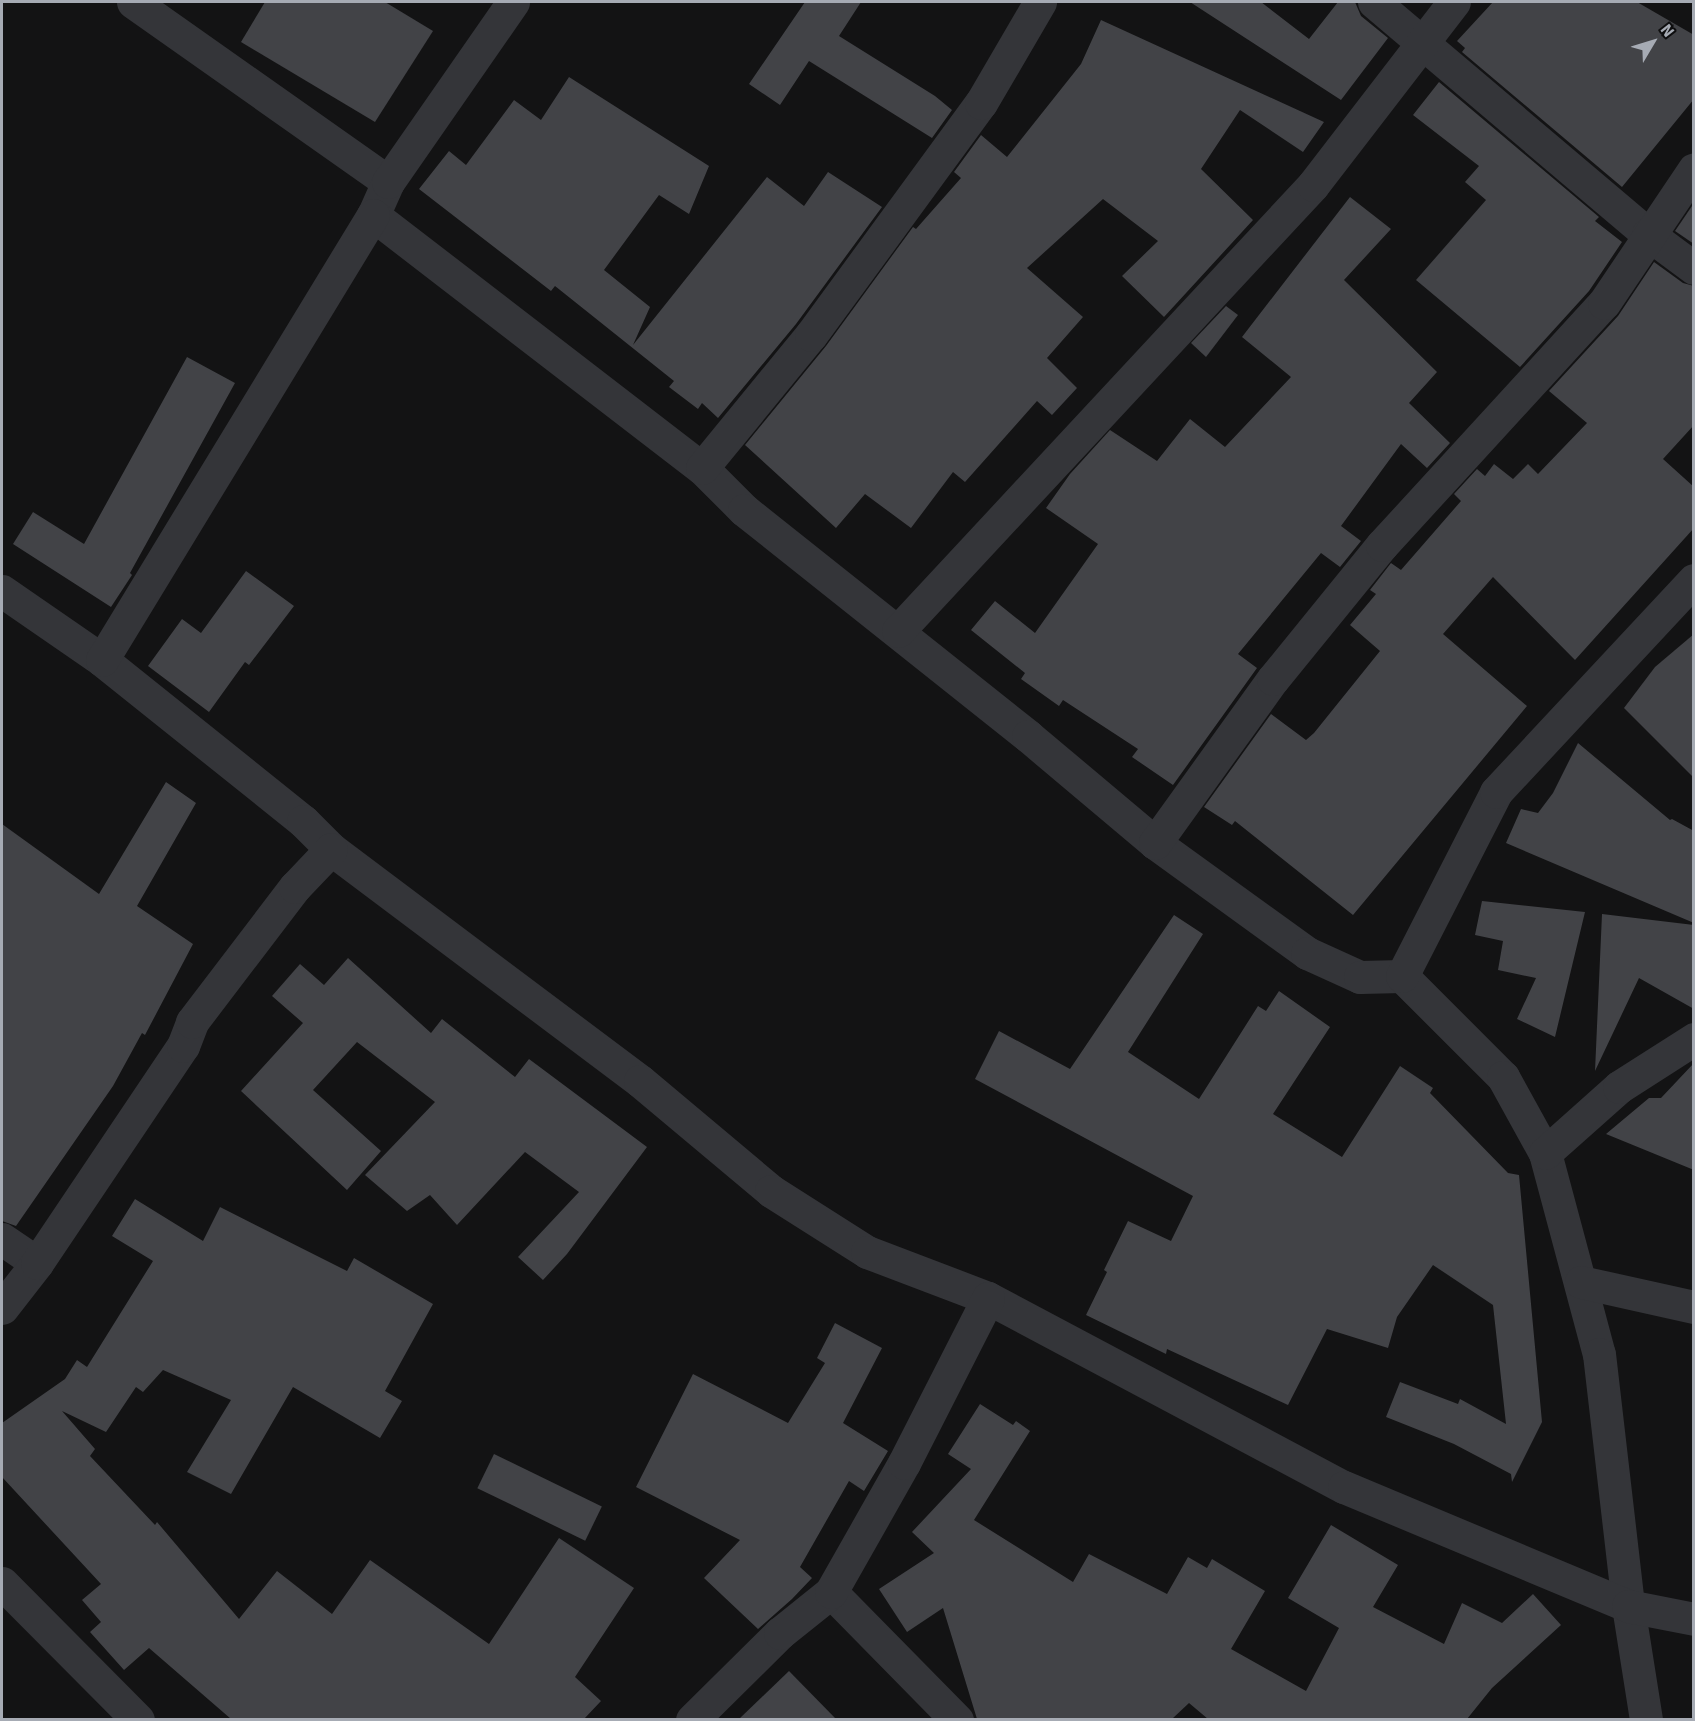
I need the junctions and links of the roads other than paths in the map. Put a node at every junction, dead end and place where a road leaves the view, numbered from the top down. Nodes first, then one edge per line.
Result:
1 (133, 2) edge
2 (513, 2) edge
3 (1040, 2) edge
4 (1374, 2) edge
5 (1454, 2) edge
6 (1423, 41) junction
7 (1694, 169) edge
8 (388, 182) junction
9 (373, 215) junction
10 (1648, 234) junction
11 (1694, 268) edge
12 (702, 468) junction
13 (1694, 580) edge
14 (2, 591) edge
15 (898, 631) junction
16 (102, 660) junction
17 (1155, 843) junction
18 (331, 849) junction
19 (1402, 976) junction
20 (1694, 1039) edge
21 (1545, 1153) junction
22 (2, 1239) edge
23 (37, 1263) junction
24 (1581, 1282) junction
25 (988, 1298) junction
26 (1694, 1307) edge
27 (2, 1308) edge
28 (2, 1583) edge
29 (831, 1592) junction
30 (1628, 1606) junction
31 (1694, 1619) edge
32 (138, 1719) edge
33 (692, 1719) edge
34 (957, 1719) edge
35 (1646, 1719) edge

1 - 8 street
2 - 8 street
3 - 12 street
4 - 6 street
5 - 6 street
6 - 10 street
6 - 15 street
7 - 10 street
8 - 9 street
9 - 12 street
9 - 16 street
10 - 11 street
10 - 17 street
12 - 15 street
13 - 19 street
14 - 16 street
15 - 17 street
16 - 18 street
17 - 19 street
18 - 23 street
18 - 25 street
19 - 21 street
20 - 21 street
21 - 24 street
22 - 23 street
23 - 27 street
24 - 26 street
24 - 30 street
25 - 29 street
25 - 30 street
28 - 32 street
29 - 33 street
29 - 34 street
30 - 31 street
30 - 35 street

